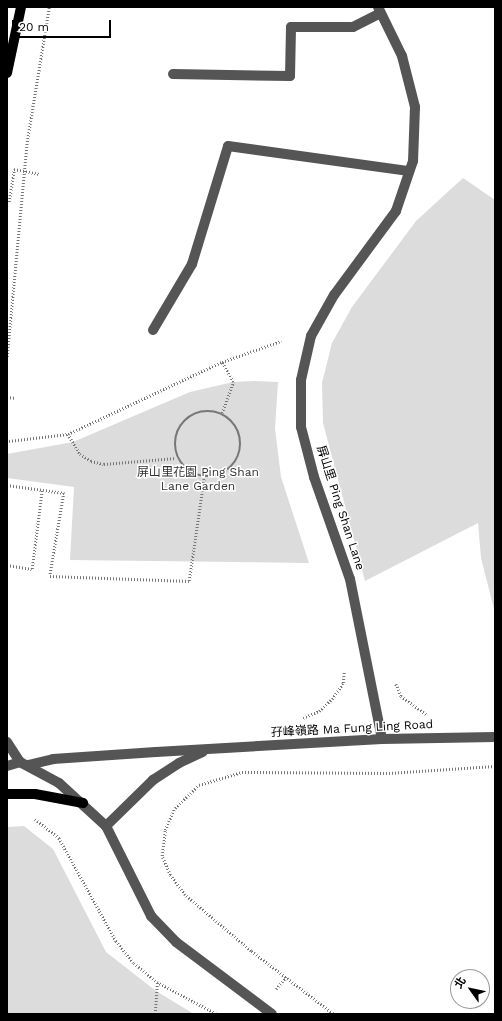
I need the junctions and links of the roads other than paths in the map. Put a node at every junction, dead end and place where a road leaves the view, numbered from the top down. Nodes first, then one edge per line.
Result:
1 (21, 7) edge
2 (379, 10) edge
3 (7, 73) edge
4 (172, 74) dead end
5 (409, 171) junction
6 (153, 330) dead end
7 (495, 737) edge
8 (382, 739) junction
9 (7, 742) edge
10 (210, 750) junction
11 (24, 764) junction
12 (7, 766) edge
13 (7, 794) edge
14 (83, 803) junction
15 (106, 826) junction
16 (272, 1014) edge

1 - 3 main road
2 - 4 street
2 - 5 street, 屏山里 Ping Shan Lane
5 - 6 street
5 - 8 street, 屏山里 Ping Shan Lane
7 - 8 street, 孖峰嶺路 Ma Fung Ling Road
8 - 10 street, 孖峰嶺路 Ma Fung Ling Road
9 - 11 street
10 - 11 street, 孖峰嶺路 Ma Fung Ling Road
10 - 15 street, 孖峰嶺路 Ma Fung Ling Road
11 - 12 street, 孖峰嶺路 Ma Fung Ling Road
11 - 14 street
13 - 14 main road
14 - 15 street
15 - 16 street

